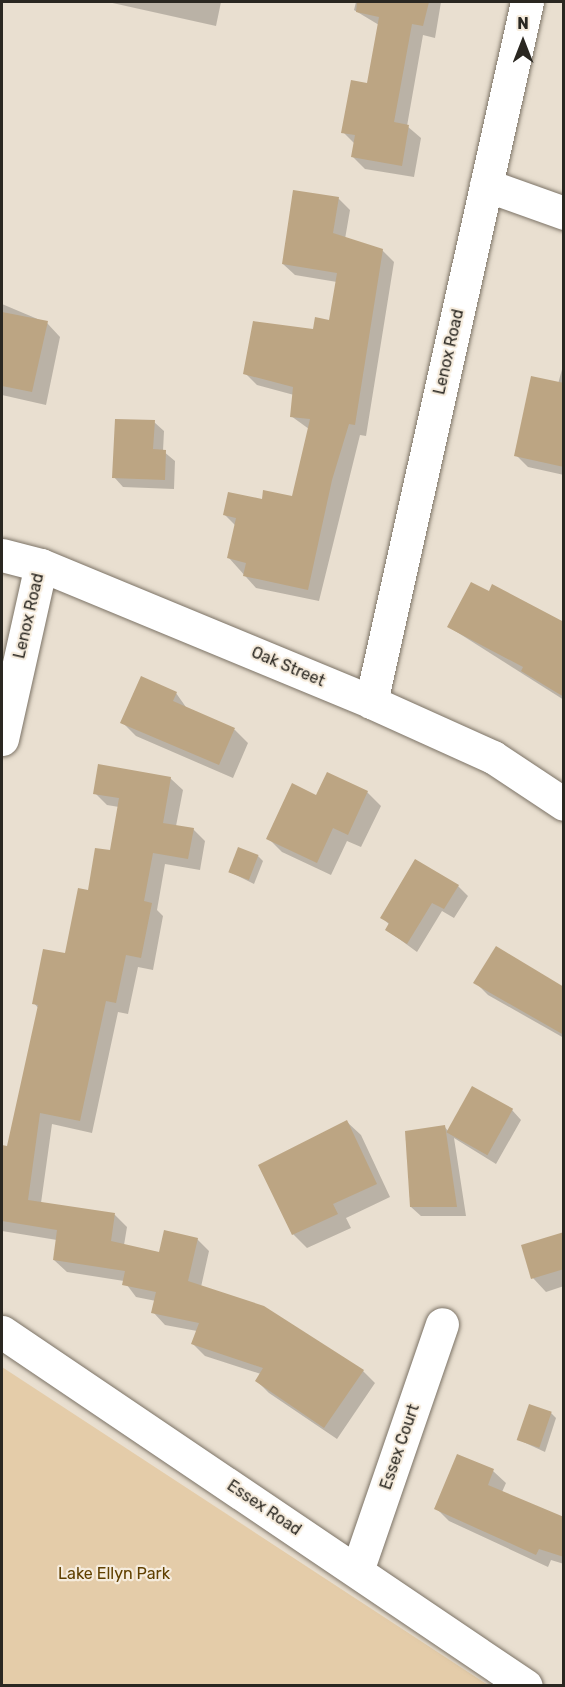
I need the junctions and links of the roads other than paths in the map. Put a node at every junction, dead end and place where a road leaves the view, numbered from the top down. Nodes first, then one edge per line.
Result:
1 (527, 2) edge
2 (486, 185) junction
3 (564, 213) edge
4 (2, 555) edge
5 (41, 565) junction
6 (370, 702) junction
7 (2, 738) edge
8 (564, 804) edge
9 (442, 1324) dead end
10 (2, 1332) edge
11 (357, 1570) junction
12 (526, 1686) edge

1 - 2 street, Lenox Road
2 - 3 street
2 - 6 street, Lenox Road
4 - 5 street, Oak Street
5 - 6 street, Oak Street
5 - 7 street, Lenox Road
6 - 8 street, Oak Street
9 - 11 street, Essex Court
10 - 11 street, Essex Road
11 - 12 street, Essex Road

